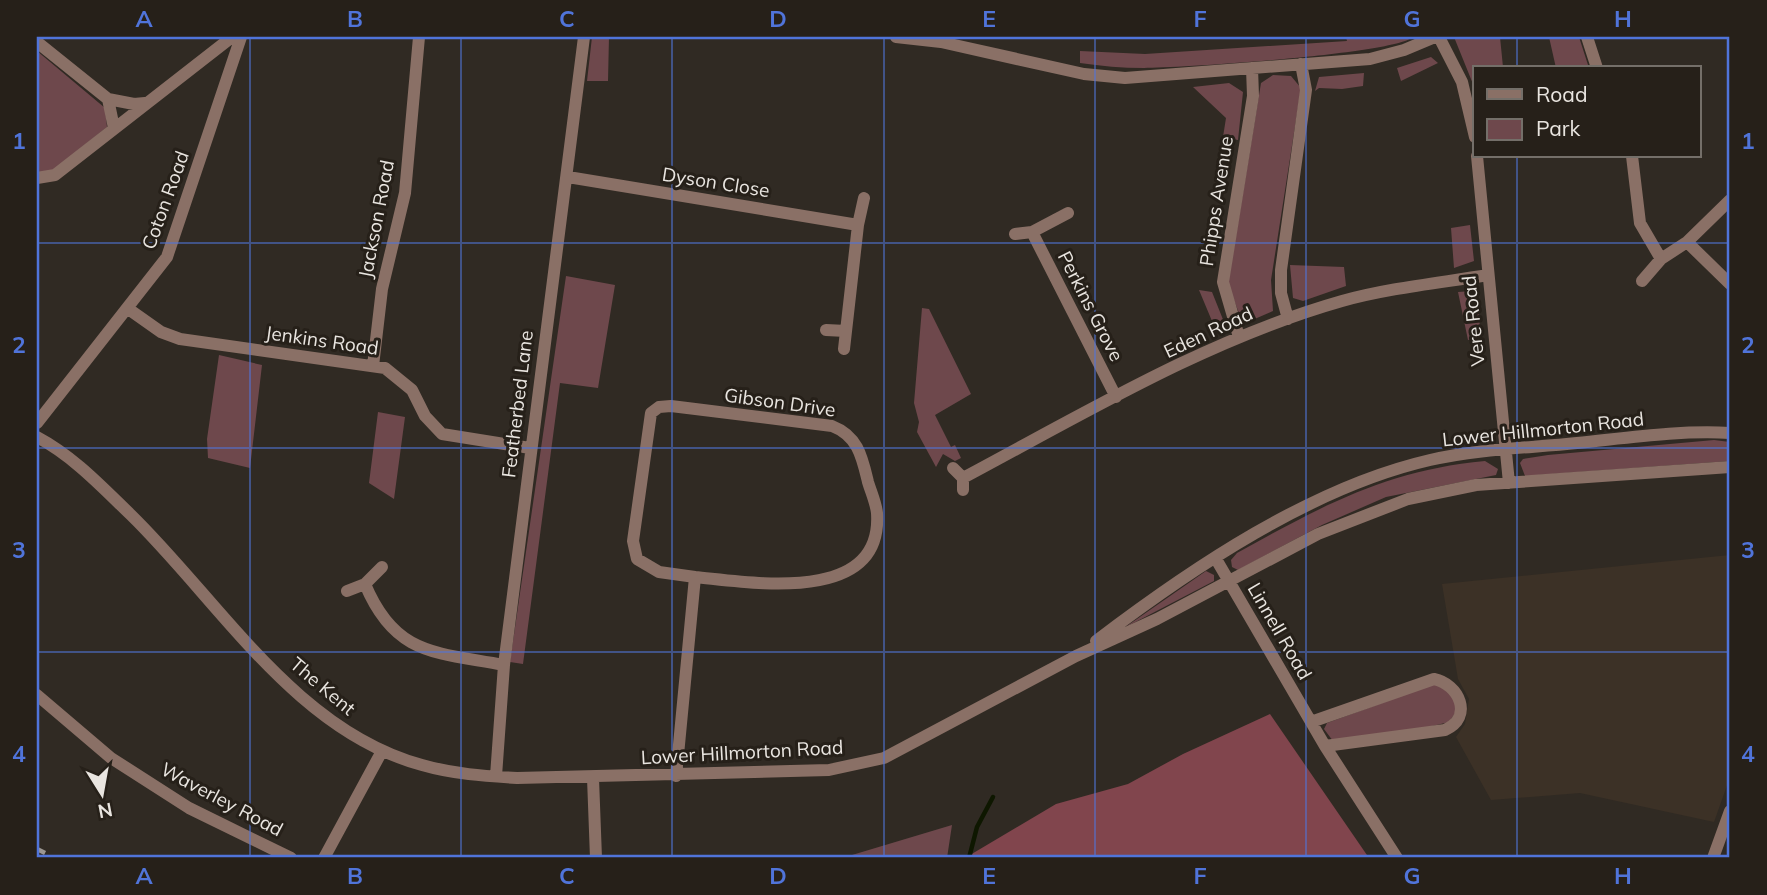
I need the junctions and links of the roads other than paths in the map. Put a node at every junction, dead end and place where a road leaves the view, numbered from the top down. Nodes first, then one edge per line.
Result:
1 (232, 37) edge
2 (242, 37) edge
3 (419, 37) edge
4 (584, 37) edge
5 (896, 37) edge
6 (1437, 37) edge
7 (1587, 37) edge
8 (942, 39) edge
9 (37, 42) edge
10 (1301, 64) junction
11 (1597, 66) edge
12 (1252, 68) junction
13 (108, 99) junction
14 (147, 103) junction
15 (114, 128) junction
16 (1473, 129) edge
17 (1477, 158) edge
18 (1632, 158) edge
19 (568, 177) junction
20 (37, 178) edge
21 (864, 198) dead end
22 (1730, 200) edge
23 (1068, 213) dead end
24 (859, 225) junction
25 (1032, 232) junction
26 (1015, 234) dead end
27 (1687, 242) junction
28 (1661, 259) junction
29 (1488, 275) junction
30 (1642, 281) dead end
31 (1730, 284) edge
32 (127, 307) junction
33 (1287, 318) junction
34 (826, 330) dead end
35 (846, 331) junction
36 (1239, 337) junction
37 (844, 349) dead end
38 (373, 366) junction
39 (1116, 397) junction
40 (37, 423) edge
41 (1730, 433) edge
42 (37, 437) edge
43 (530, 448) junction
44 (1505, 449) junction
45 (1730, 467) edge
46 (953, 468) dead end
47 (1509, 483) junction
48 (1216, 559) junction
49 (382, 567) dead end
50 (695, 578) junction
51 (1228, 581) junction
52 (365, 584) junction
53 (347, 591) dead end
54 (1076, 656) junction
55 (504, 665) junction
56 (37, 695) edge
57 (1311, 722) junction
58 (1325, 746) junction
59 (382, 751) junction
60 (496, 776) junction
61 (676, 776) junction
62 (593, 778) junction
63 (1730, 810) edge
64 (291, 858) edge
65 (324, 858) edge
66 (596, 858) edge
67 (1397, 858) edge
68 (1713, 858) edge

1 - 14 street
2 - 32 street, Coton Road
3 - 38 street, Jackson Road
4 - 19 street, Featherbed Lane
5 - 8 street
6 - 10 street
6 - 16 street
7 - 11 street
8 - 12 street
9 - 13 street
10 - 12 street
10 - 33 street
12 - 36 street, Phipps Avenue
13 - 14 street
13 - 15 street
14 - 15 street
15 - 20 street
17 - 29 street, Vere Road
18 - 28 street
19 - 24 street, Dyson Close
19 - 43 street, Featherbed Lane
21 - 24 street
22 - 27 street
23 - 25 street
24 - 35 street
25 - 26 street
25 - 39 street, Perkins Grove
27 - 28 street
27 - 31 street
28 - 30 street
29 - 33 street, Eden Road
29 - 44 street, Vere Road
32 - 38 street, Jenkins Road
32 - 40 street, Coton Road
33 - 36 street, Eden Road
34 - 35 street
35 - 37 street
36 - 39 street, Eden Road
38 - 43 street, Jenkins Road
39 - 46 street, Eden Road
41 - 44 street, Lower Hillmorton Road
42 - 59 street, The Kent
43 - 55 street, Featherbed Lane
44 - 47 street, Vere Road
44 - 48 street, Lower Hillmorton Road
45 - 47 street, Lower Hillmorton Road
47 - 51 street, Lower Hillmorton Road
48 - 51 street, Linnell Road
48 - 54 street, Lower Hillmorton Road
49 - 52 street
50 - 50 street, Gibson Drive
50 - 61 street
51 - 54 street, Lower Hillmorton Road
51 - 57 street, Linnell Road
52 - 53 street
52 - 55 street
54 - 61 street, Lower Hillmorton Road
55 - 60 street, Featherbed Lane
56 - 64 street, Waverley Road
57 - 58 street, Linnell Road
57 - 58 street
58 - 67 street, Linnell Road
59 - 60 street, The Kent
59 - 65 street
60 - 62 street, The Kent
61 - 62 street, Lower Hillmorton Road
62 - 66 street
63 - 68 street

